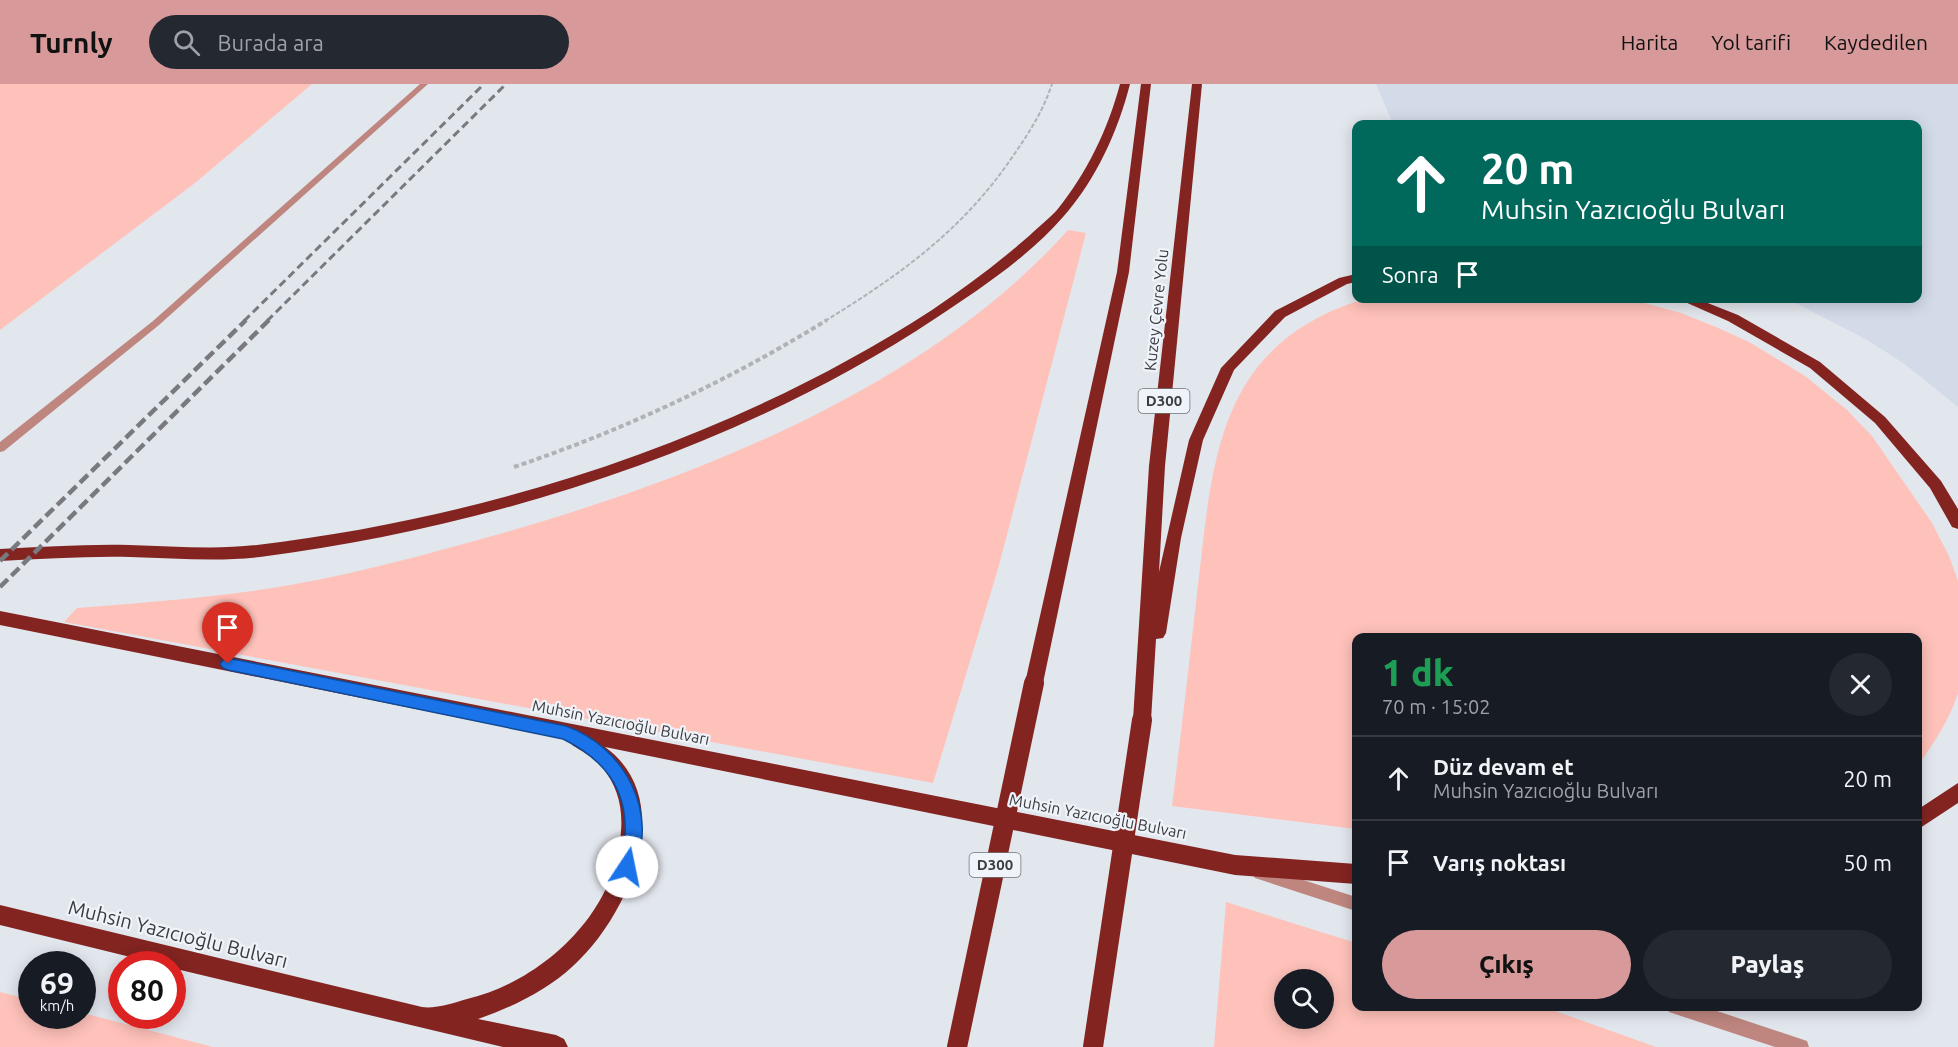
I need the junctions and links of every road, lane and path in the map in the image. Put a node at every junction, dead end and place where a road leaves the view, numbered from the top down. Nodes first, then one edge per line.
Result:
1 (424, 84) edge
2 (1052, 84) edge
3 (1125, 84) edge
4 (1146, 84) edge
5 (1197, 84) edge
6 (1352, 279) edge
7 (1695, 303) edge
8 (0, 448) edge
9 (509, 469) dead end
10 (1958, 523) edge
11 (0, 555) edge
12 (0, 618) edge
13 (1142, 720) junction
14 (566, 733) junction
15 (1958, 792) edge
16 (1922, 817) edge
17 (1235, 865) junction
18 (1352, 874) edge
19 (1352, 903) edge
20 (0, 915) edge
21 (1690, 1011) edge
22 (422, 1018) junction
23 (556, 1047) edge
24 (957, 1047) edge
25 (1094, 1047) edge
26 (1801, 1047) edge

1 - 8 street
2 - 9 path
3 - 11 highway
4 - 24 highway, D300, bridge
5 - 13 highway, Kuzey Çevre Yolu / D300
6 - 13 highway
7 - 10 highway
12 - 14 highway, Muhsin Yazıcıoğlu Bulvarı
13 - 25 highway, D300, bridge
14 - 17 highway, Muhsin Yazıcıoğlu Bulvarı
14 - 22 highway
15 - 16 highway
17 - 18 highway, Muhsin Yazıcıoğlu Bulvarı
17 - 19 street
20 - 22 highway, Muhsin Yazıcıoğlu Bulvarı
21 - 26 street
22 - 23 highway, Muhsin Yazıcıoğlu Bulvarı

